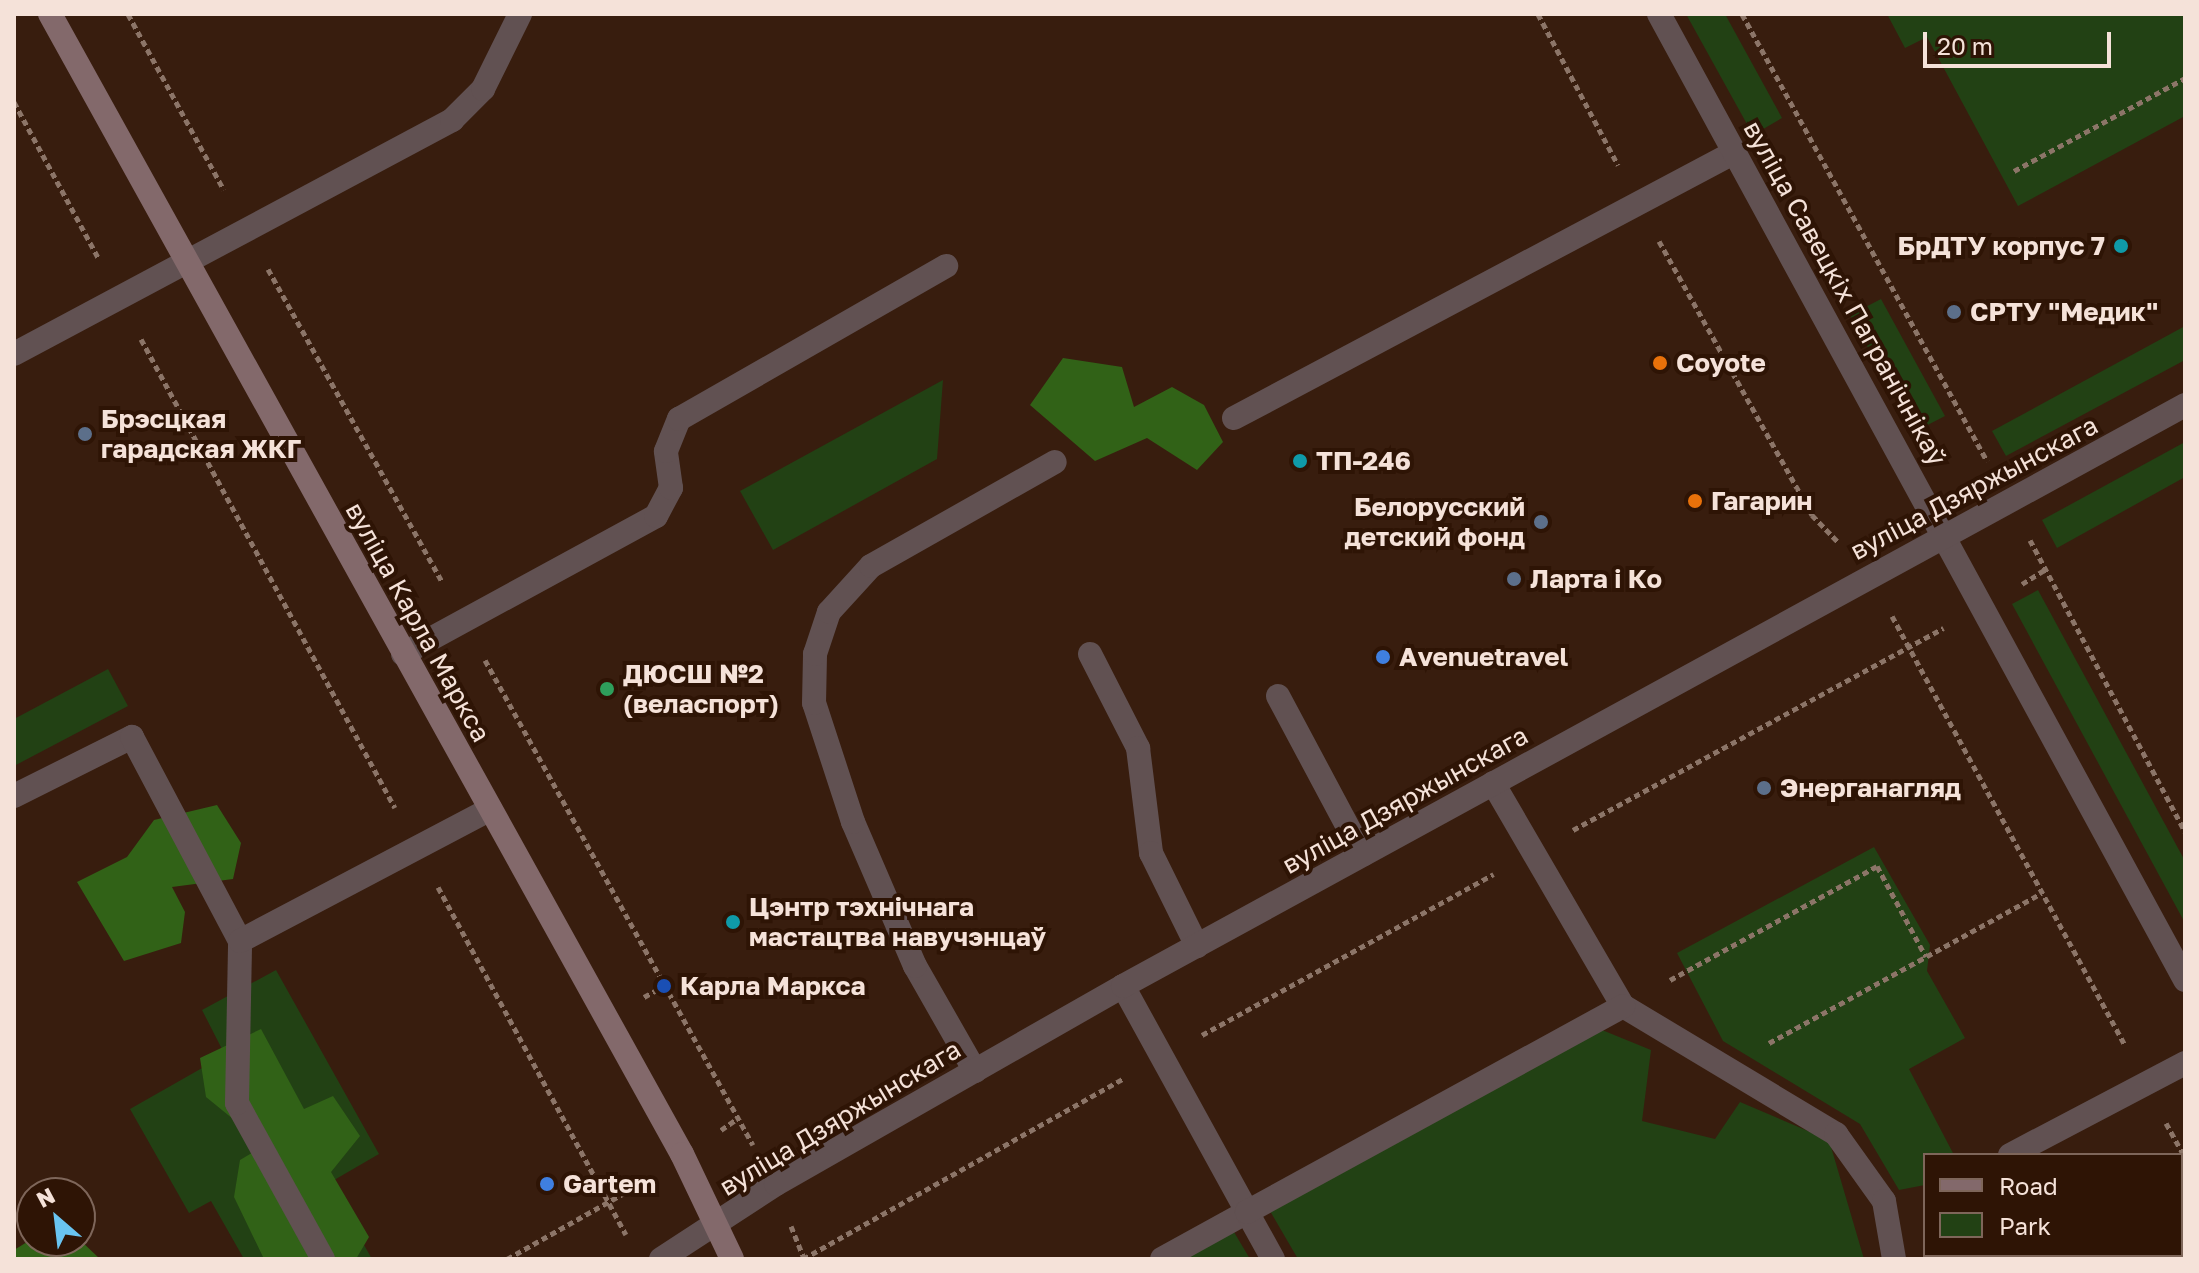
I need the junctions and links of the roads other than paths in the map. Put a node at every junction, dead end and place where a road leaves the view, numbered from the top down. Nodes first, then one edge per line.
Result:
1 (50, 14) edge
2 (520, 14) edge
3 (1659, 14) edge
4 (1735, 152) junction
5 (186, 264) junction
6 (946, 266) dead end
7 (14, 354) edge
8 (2185, 405) edge
9 (1234, 418) dead end
10 (1055, 462) dead end
11 (1947, 536) junction
12 (403, 654) junction
13 (1090, 654) dead end
14 (1278, 696) dead end
15 (1493, 783) junction
16 (14, 796) edge
17 (490, 809) junction
18 (1363, 855) junction
19 (240, 941) junction
20 (1197, 946) junction
21 (2185, 980) edge
22 (1123, 986) junction
23 (1623, 1006) junction
24 (2185, 1063) edge
25 (975, 1071) junction
26 (2014, 1153) edge
27 (1247, 1212) junction
28 (716, 1225) junction
29 (323, 1259) edge
30 (661, 1259) edge
31 (732, 1259) edge
32 (1162, 1259) edge
33 (1273, 1259) edge
34 (1894, 1259) edge

1 - 5 main road, вуліца Карла Маркса
2 - 5 street
3 - 4 street, вуліца Савецкіх Пагранічнікаў
4 - 9 street
4 - 11 street, вуліца Савецкіх Пагранічнікаў
5 - 7 street
5 - 12 main road, вуліца Карла Маркса
6 - 12 street
8 - 11 street, вуліца Дзяржынскага
10 - 25 street
11 - 15 street, вуліца Дзяржынскага
11 - 21 street, вуліца Савецкіх Пагранічнікаў
12 - 17 main road, вуліца Карла Маркса
13 - 20 street
14 - 18 street
15 - 18 street, вуліца Дзяржынскага
15 - 23 street
16 - 19 street
17 - 19 street
17 - 28 main road, вуліца Карла Маркса
18 - 20 street, вуліца Дзяржынскага
19 - 29 street
20 - 22 street, вуліца Дзяржынскага
22 - 25 street, вуліца Дзяржынскага
22 - 27 street
23 - 27 street
23 - 34 street
24 - 26 street
25 - 28 street, вуліца Дзяржынскага
27 - 32 street
27 - 33 street
28 - 30 street, вуліца Дзяржынскага
28 - 31 main road, вуліца Карла Маркса

